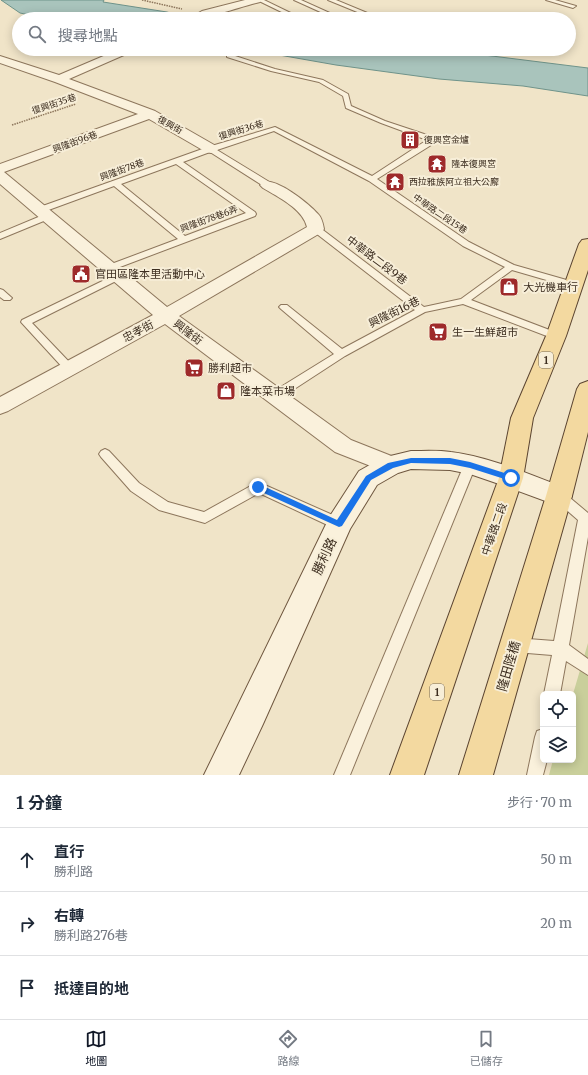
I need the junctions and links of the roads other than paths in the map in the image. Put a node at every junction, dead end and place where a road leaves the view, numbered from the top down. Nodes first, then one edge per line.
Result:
1 (256, 0) edge
2 (260, 0) edge
3 (297, 0) edge
4 (330, 0) edge
5 (549, 0) edge
6 (573, 6) dead end
7 (210, 12) edge
8 (285, 12) edge
9 (324, 12) edge
10 (361, 12) edge
11 (113, 56) edge
12 (229, 56) dead end
13 (0, 59) edge
14 (59, 79) junction
15 (150, 114) junction
16 (275, 129) joint
17 (211, 149) junction
18 (177, 161) junction
19 (0, 169) edge
20 (0, 176) edge
21 (372, 179) junction
22 (115, 183) junction
23 (268, 185) joint
24 (44, 213) junction
25 (316, 229) junction
26 (0, 236) edge
27 (183, 239) junction
28 (588, 244) edge
29 (511, 267) junction
30 (114, 272) junction
31 (574, 285) junction
32 (464, 301) junction
33 (284, 307) dead end
34 (422, 310) junction
35 (166, 316) junction
36 (556, 336) junction
37 (340, 354) junction
38 (69, 367) junction
39 (588, 389) edge
40 (275, 396) junction
41 (0, 406) edge
42 (105, 454) dead end
43 (391, 465) junction
44 (470, 465) junction
45 (511, 478) junction
46 (559, 496) junction
47 (339, 524) junction
48 (515, 644) junction
49 (562, 649) junction
50 (588, 668) edge
51 (553, 691) edge
52 (540, 751) edge
53 (221, 775) edge
54 (342, 775) edge
55 (408, 775) edge
56 (476, 775) edge
57 (535, 775) edge

1 - 7 street
2 - 8 lane
3 - 9 lane
4 - 10 lane
5 - 6 lane
11 - 14 street
12 - 21 lane
13 - 14 street, 復興街
14 - 15 street, 復興街
15 - 17 street, 復興街
15 - 19 street, 興隆街96巷
16 - 17 lane, 復興街36巷
16 - 21 lane, 中華路二段15巷
17 - 18 lane, 興隆街78巷
17 - 23 lane, 復興街
18 - 22 lane, 興隆街78巷
18 - 27 lane, 興隆街78巷6弄
20 - 24 street, 興隆街
21 - 29 lane, 中華路二段15巷
22 - 24 lane, 興隆街78巷
22 - 27 lane
23 - 25 street, 復興街
24 - 26 lane, 興隆街78巷
24 - 30 street, 興隆街
25 - 34 lane, 中華路二段9巷
25 - 35 street, 忠孝街
27 - 30 lane, 興隆街78巷6弄
28 - 31 main road, 中華路二段 / 1
29 - 31 lane
29 - 32 lane, 興隆街16巷
30 - 35 street, 興隆街
30 - 38 lane, 興隆街78巷6弄
31 - 36 main road, 中華路二段 / 1
32 - 34 lane, 興隆街16巷
32 - 36 lane
33 - 37 lane
34 - 37 lane, 興隆街16巷
35 - 38 street, 忠孝街
35 - 40 street, 興隆街
36 - 45 main road, 中華路二段 / 1
37 - 40 lane, 興隆街16巷
38 - 41 street, 忠孝街
39 - 46 main road
40 - 43 street, 興隆街
42 - 47 lane
43 - 44 main road, 勝利路
43 - 47 main road, 勝利路
44 - 45 main road, 勝利路
44 - 54 lane
45 - 46 main road, 勝利路
45 - 55 main road, 中華路二段 / 1
46 - 48 main road, 隆田陸橋
46 - 49 lane
47 - 53 main road, 勝利路
48 - 49 lane
48 - 56 main road, 隆田陸橋
49 - 50 lane
49 - 51 lane
52 - 57 lane

